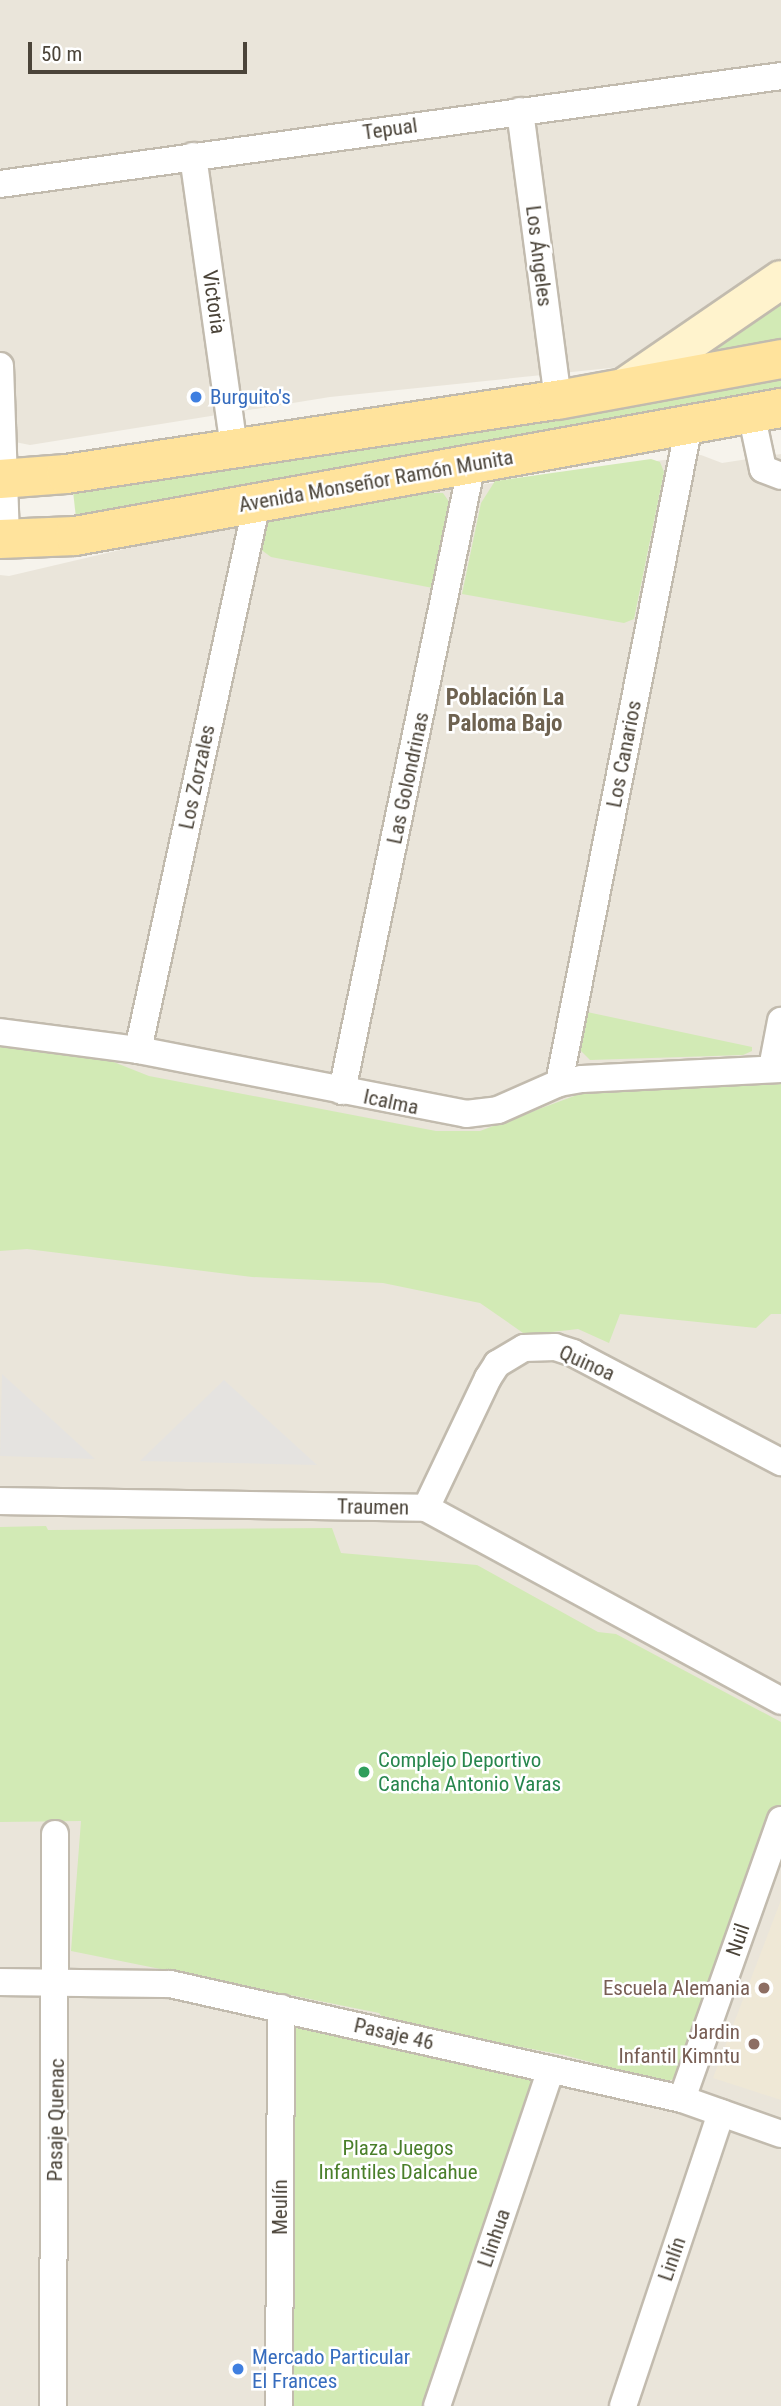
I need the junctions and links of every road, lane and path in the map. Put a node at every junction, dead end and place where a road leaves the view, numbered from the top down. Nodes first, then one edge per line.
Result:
1 (781, 76) edge
2 (520, 111) junction
3 (193, 156) junction
4 (0, 184) edge
5 (781, 279) edge
6 (781, 359) edge
7 (0, 366) edge
8 (621, 388) junction
9 (558, 400) junction
10 (766, 410) edge
11 (689, 425) junction
12 (234, 449) junction
13 (472, 464) junction
14 (781, 476) edge
15 (2, 479) edge
16 (257, 503) junction
17 (3, 539) edge
18 (781, 1021) edge
19 (0, 1032) edge
20 (138, 1050) junction
21 (776, 1068) edge
22 (559, 1083) junction
23 (342, 1091) junction
24 (781, 1462) edge
25 (0, 1501) edge
26 (426, 1508) junction
27 (781, 1701) edge
28 (781, 1820) edge
29 (55, 1834) dead end
30 (57, 1981) junction
31 (0, 1982) edge
32 (281, 2008) junction
33 (551, 2070) junction
34 (682, 2099) junction
35 (721, 2113) junction
36 (781, 2134) edge
37 (53, 2406) edge
38 (279, 2406) edge
39 (437, 2406) edge
40 (623, 2406) edge

1 - 2 street, Tepual
2 - 3 street, Tepual
2 - 9 street, Los Ángeles
3 - 4 street, Tepual
3 - 12 street, Victoria
5 - 8 main road
6 - 8 main road
7 - 15 street
8 - 9 main road
9 - 12 main road
10 - 11 main road, Avenida Monseñor Ramón Munita
10 - 14 street, Avenida Monseñor Ramón Munita
11 - 13 main road, Avenida Monseñor Ramón Munita
11 - 22 street, Los Canarios
12 - 15 main road
13 - 16 main road, Avenida Monseñor Ramón Munita
13 - 23 street, Las Golondrinas
15 - 17 street
16 - 17 main road, Avenida Monseñor Ramón Munita
16 - 20 street, Los Zorzales
18 - 21 street
19 - 20 street, Icalma
20 - 23 street, Icalma
21 - 22 street, Icalma
22 - 23 street, Icalma
24 - 26 street, Quinoa
25 - 26 street, Traumen
26 - 27 street, Traumen
28 - 34 street, Nuil
29 - 30 street, Pasaje Quenac
30 - 31 street, Pasaje 46
30 - 32 street, Pasaje 46
30 - 37 street, Pasaje Quenac
32 - 33 street, Pasaje 46
32 - 38 street, Meulín
33 - 34 street, Pasaje 46
33 - 39 street, Llinhua
34 - 35 street, Pasaje 46
35 - 36 street, Pasaje 46
35 - 40 street, Linlín

